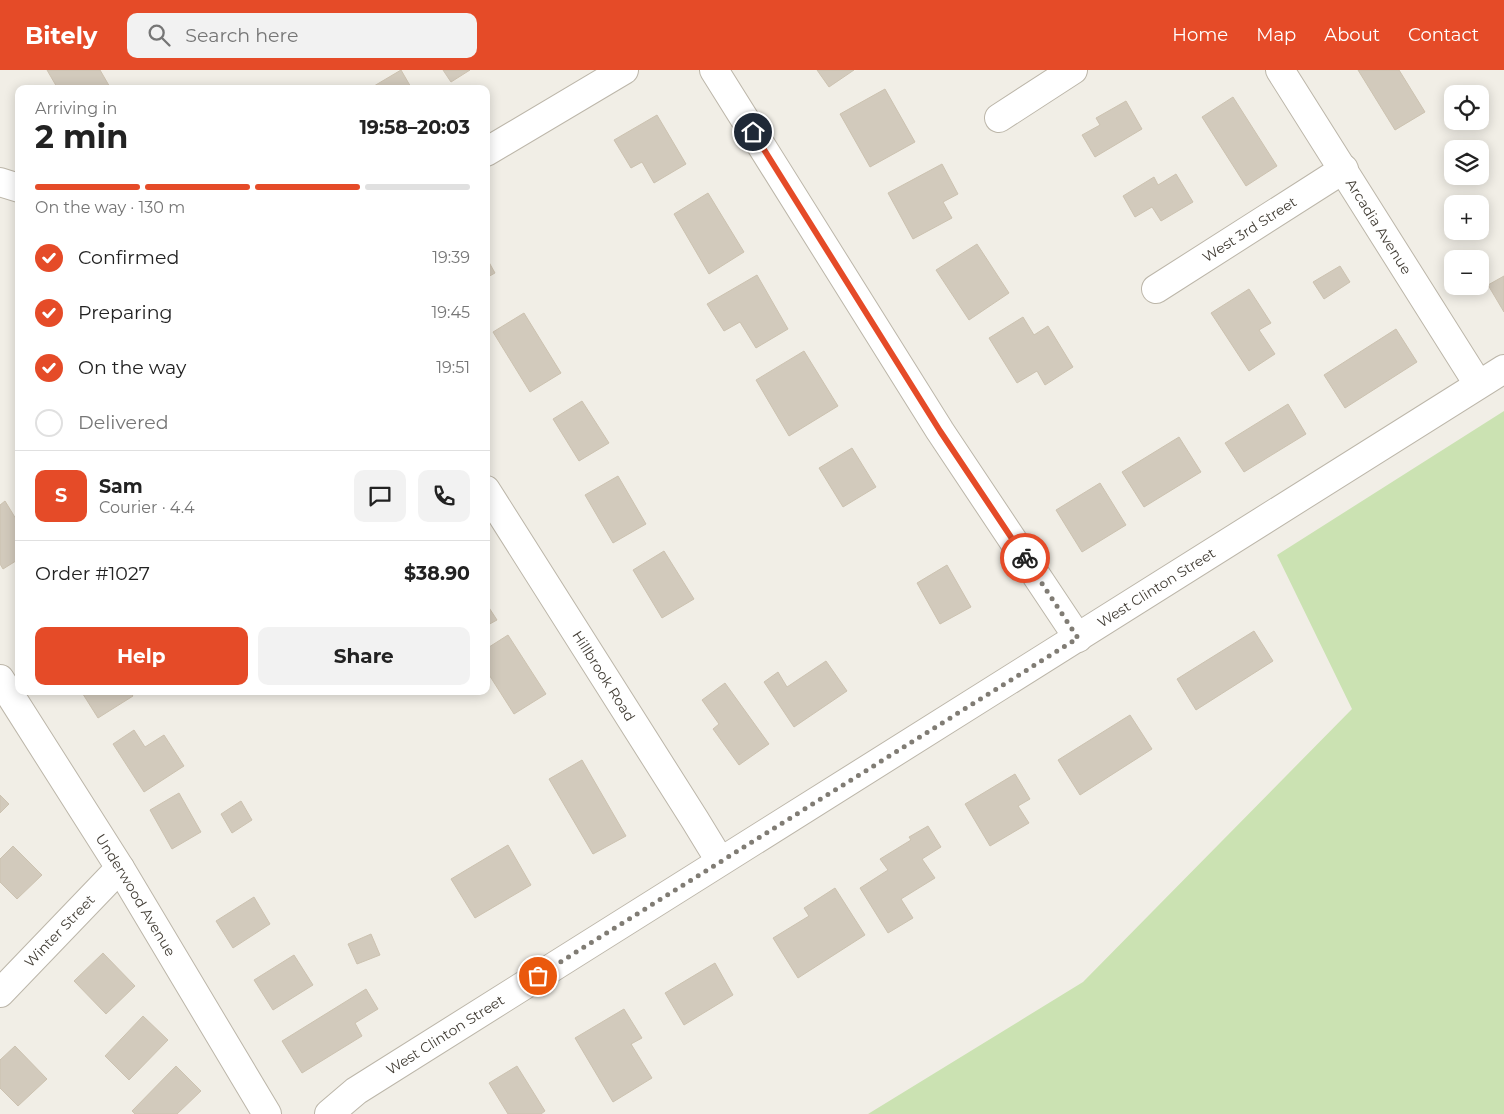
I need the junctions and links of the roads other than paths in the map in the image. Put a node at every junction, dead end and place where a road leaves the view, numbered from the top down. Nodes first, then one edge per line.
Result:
1 (624, 70) edge
2 (714, 70) edge
3 (1073, 70) edge
4 (1280, 70) edge
5 (1000, 118) dead end
6 (490, 150) edge
7 (1344, 169) junction
8 (0, 182) edge
9 (15, 187) edge
10 (1156, 290) dead end
11 (1504, 369) edge
12 (1478, 384) junction
13 (490, 496) edge
14 (1078, 638) junction
15 (0, 678) edge
16 (720, 861) junction
17 (120, 868) junction
18 (0, 992) edge
19 (267, 1114) edge
20 (329, 1114) edge

1 - 6 street
2 - 14 street
3 - 5 street
4 - 7 street, Arcadia Avenue
7 - 10 street, West 3rd Street
7 - 12 street, Arcadia Avenue
8 - 9 street
11 - 12 street, West Clinton Street
12 - 14 street, West Clinton Street
13 - 16 street, Hillbrook Road
14 - 16 street, West Clinton Street
15 - 17 street, Underwood Avenue
16 - 20 street, West Clinton Street
17 - 18 street, Winter Street
17 - 19 street, Underwood Avenue

